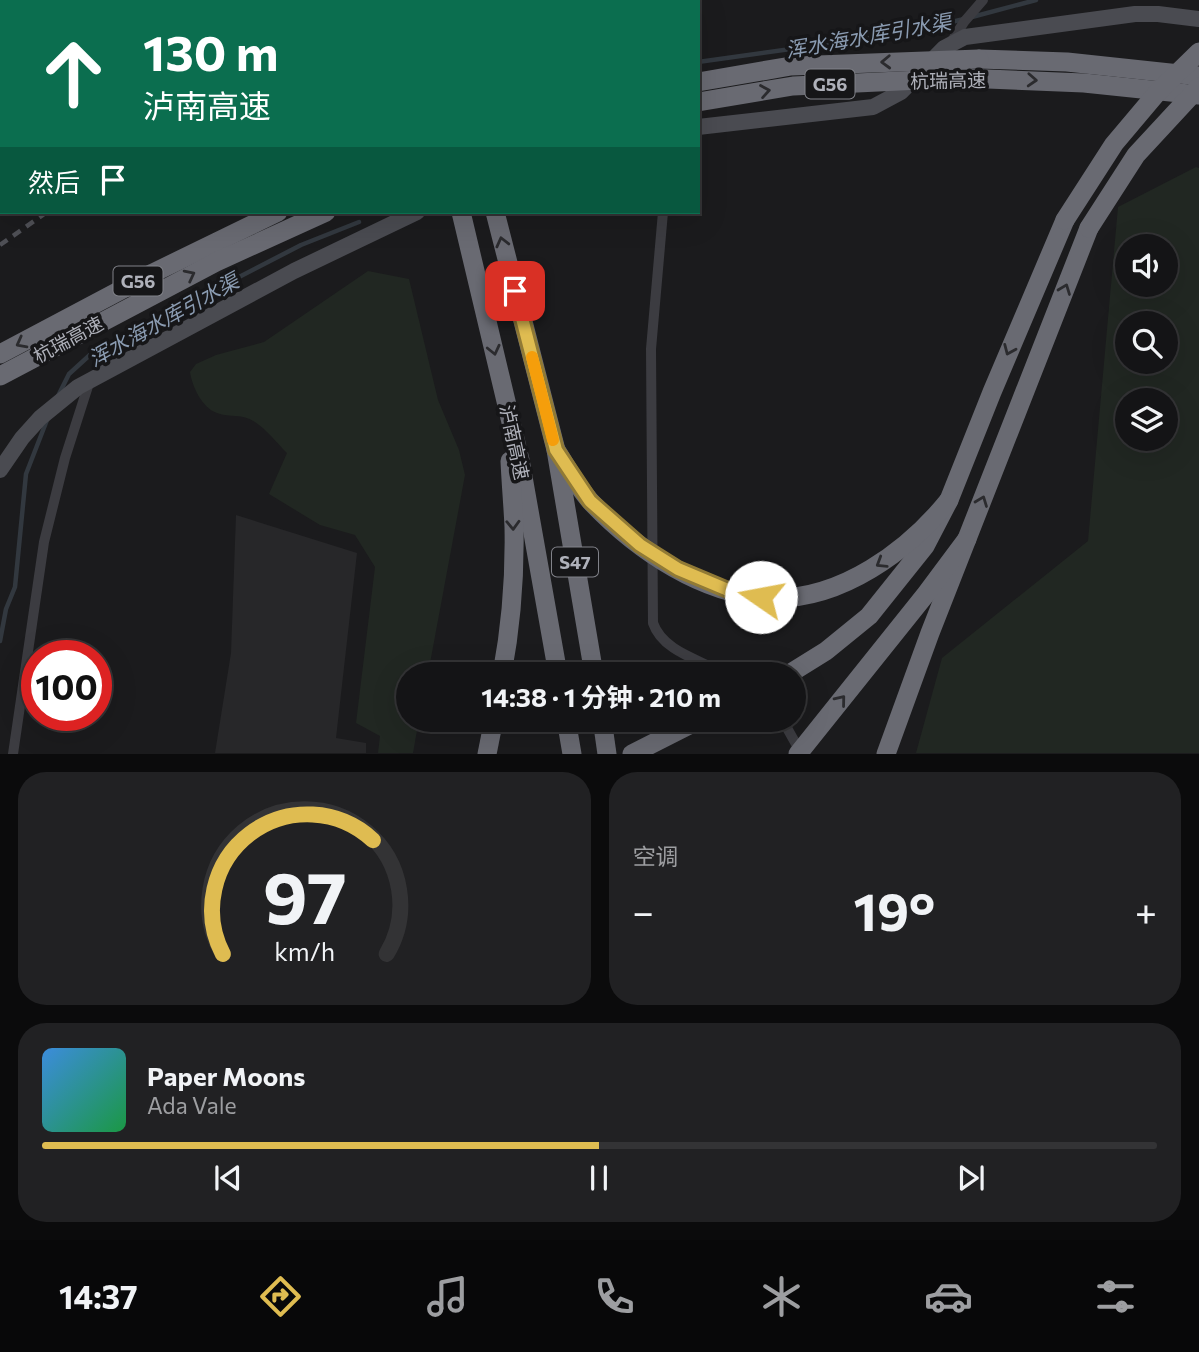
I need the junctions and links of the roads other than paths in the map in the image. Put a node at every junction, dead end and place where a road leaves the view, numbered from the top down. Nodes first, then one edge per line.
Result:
1 (981, 3) edge
2 (1199, 19) edge
3 (950, 44) junction
4 (1199, 52) edge
5 (1199, 76) edge
6 (700, 82) edge
7 (1199, 87) edge
8 (1199, 96) edge
9 (700, 102) edge
10 (700, 127) edge
11 (274, 214) edge
12 (322, 214) edge
13 (413, 214) edge
14 (461, 214) edge
15 (496, 214) edge
16 (663, 214) edge
17 (0, 354) edge
18 (0, 376) edge
19 (90, 380) junction
20 (508, 408) junction
21 (556, 450) junction
22 (0, 470) edge
23 (949, 500) junction
24 (967, 539) junction
25 (504, 662) edge
26 (556, 662) edge
27 (592, 662) edge
28 (703, 662) edge
29 (806, 663) edge
30 (491, 732) edge
31 (568, 732) edge
32 (604, 732) edge
33 (675, 732) edge
34 (788, 732) edge
35 (13, 754) edge
36 (487, 754) edge
37 (572, 754) edge
38 (607, 754) edge
39 (632, 754) edge
40 (799, 754) edge
41 (886, 754) edge

1 - 3 street
2 - 3 main road
3 - 10 main road
4 -> 23 highway, bridge
5 -> 6 highway, 杭瑞高速 / G56, bridge
24 -> 7 highway, bridge
9 -> 8 highway, 杭瑞高速 / G56, bridge
11 -> 17 highway, 杭瑞高速 / G56
18 -> 12 highway, 杭瑞高速 / G56
13 - 19 main road
14 -> 20 highway, 泸南高速 / S47
21 -> 15 highway, 泸南高速 / S47
16 - 28 street
19 - 22 main road
19 - 35 street
20 -> 25 highway
20 - 26 highway, 泸南高速 / S47
23 -> 21 highway, bridge
21 - 27 highway, 泸南高速 / S47
23 - 29 highway, bridge
40 -> 24 highway, bridge
24 - 41 highway
30 - 36 highway
31 - 37 highway
32 - 38 highway
33 - 39 highway
34 - 40 street

